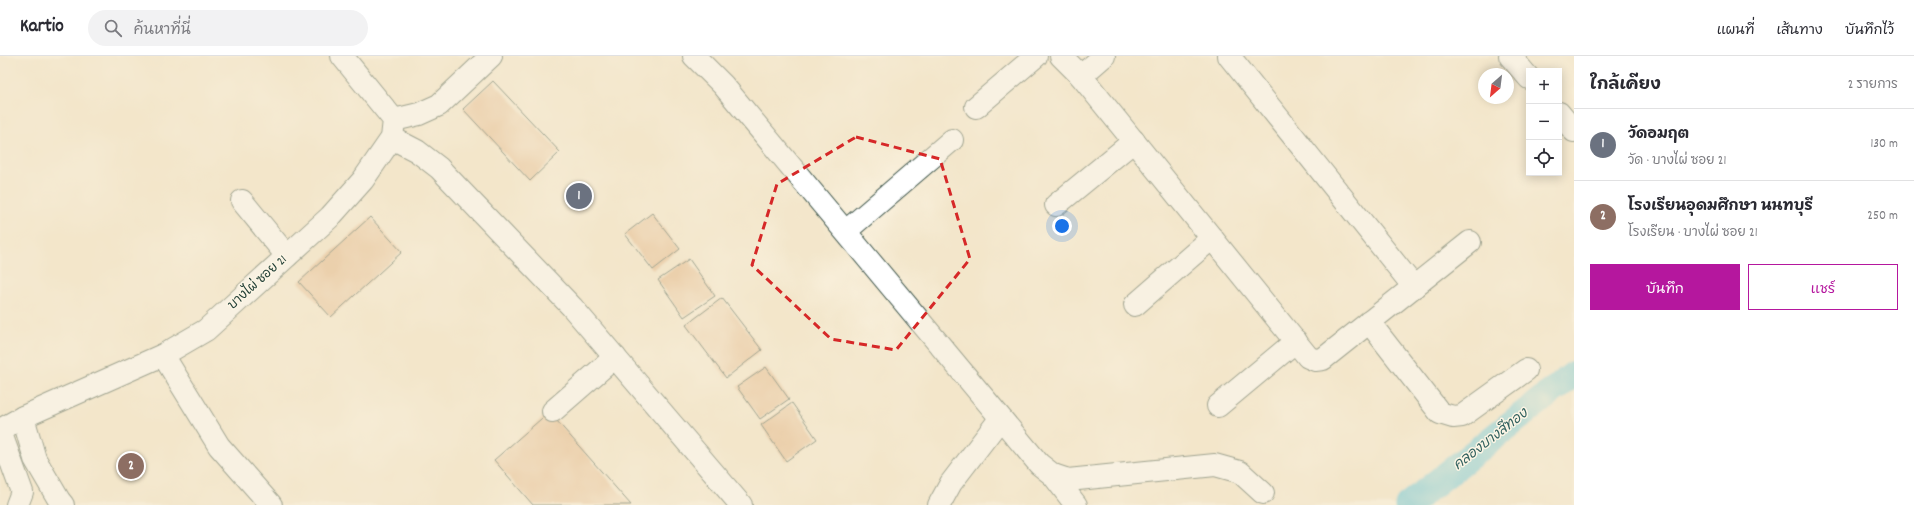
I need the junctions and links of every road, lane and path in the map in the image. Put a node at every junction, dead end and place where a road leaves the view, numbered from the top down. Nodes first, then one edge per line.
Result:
1 (342, 56) edge
2 (491, 56) edge
3 (694, 56) edge
4 (1036, 56) edge
5 (1061, 56) edge
6 (1104, 56) edge
7 (1229, 56) edge
8 (1510, 56) edge
9 (1526, 75) edge
10 (1081, 76) junction
11 (976, 107) dead end
12 (1562, 117) edge
13 (393, 129) junction
14 (1574, 131) edge
15 (952, 140) dead end
16 (1134, 141) junction
17 (242, 201) dead end
18 (1056, 205) dead end
19 (846, 231) junction
20 (1212, 238) junction
21 (1470, 242) dead end
22 (287, 256) junction
23 (1414, 287) junction
24 (1134, 305) dead end
25 (1369, 322) junction
26 (1296, 341) junction
27 (163, 355) junction
28 (615, 357) junction
29 (1526, 370) dead end
30 (1218, 406) dead end
31 (553, 411) dead end
32 (23, 416) junction
33 (1000, 419) junction
34 (0, 430) edge
35 (1053, 475) junction
36 (1262, 493) dead end
37 (17, 505) edge
38 (63, 505) edge
39 (271, 505) edge
40 (742, 505) edge
41 (939, 505) edge
42 (1076, 505) edge

1 - 13 street
2 - 13 street
3 - 19 street
4 - 11 street
5 - 10 street
6 - 10 street
7 - 23 street
8 - 9 street
10 - 16 street
12 - 14 street
13 - 22 street, บางไผ่ ซอย 21
13 - 28 street
15 - 19 street
16 - 18 street
16 - 20 street
17 - 22 street
19 - 33 street
20 - 24 street
20 - 26 street
21 - 23 street
22 - 27 street, บางไผ่ ซอย 21
23 - 25 street
25 - 26 street
25 - 29 street
26 - 30 street
27 - 32 street, บางไผ่ ซอย 21
27 - 39 street
28 - 31 street
28 - 40 street
32 - 34 street, บางไผ่ ซอย 21
32 - 38 street
33 - 35 street
33 - 41 street
34 - 37 street
35 - 36 street
35 - 42 street

